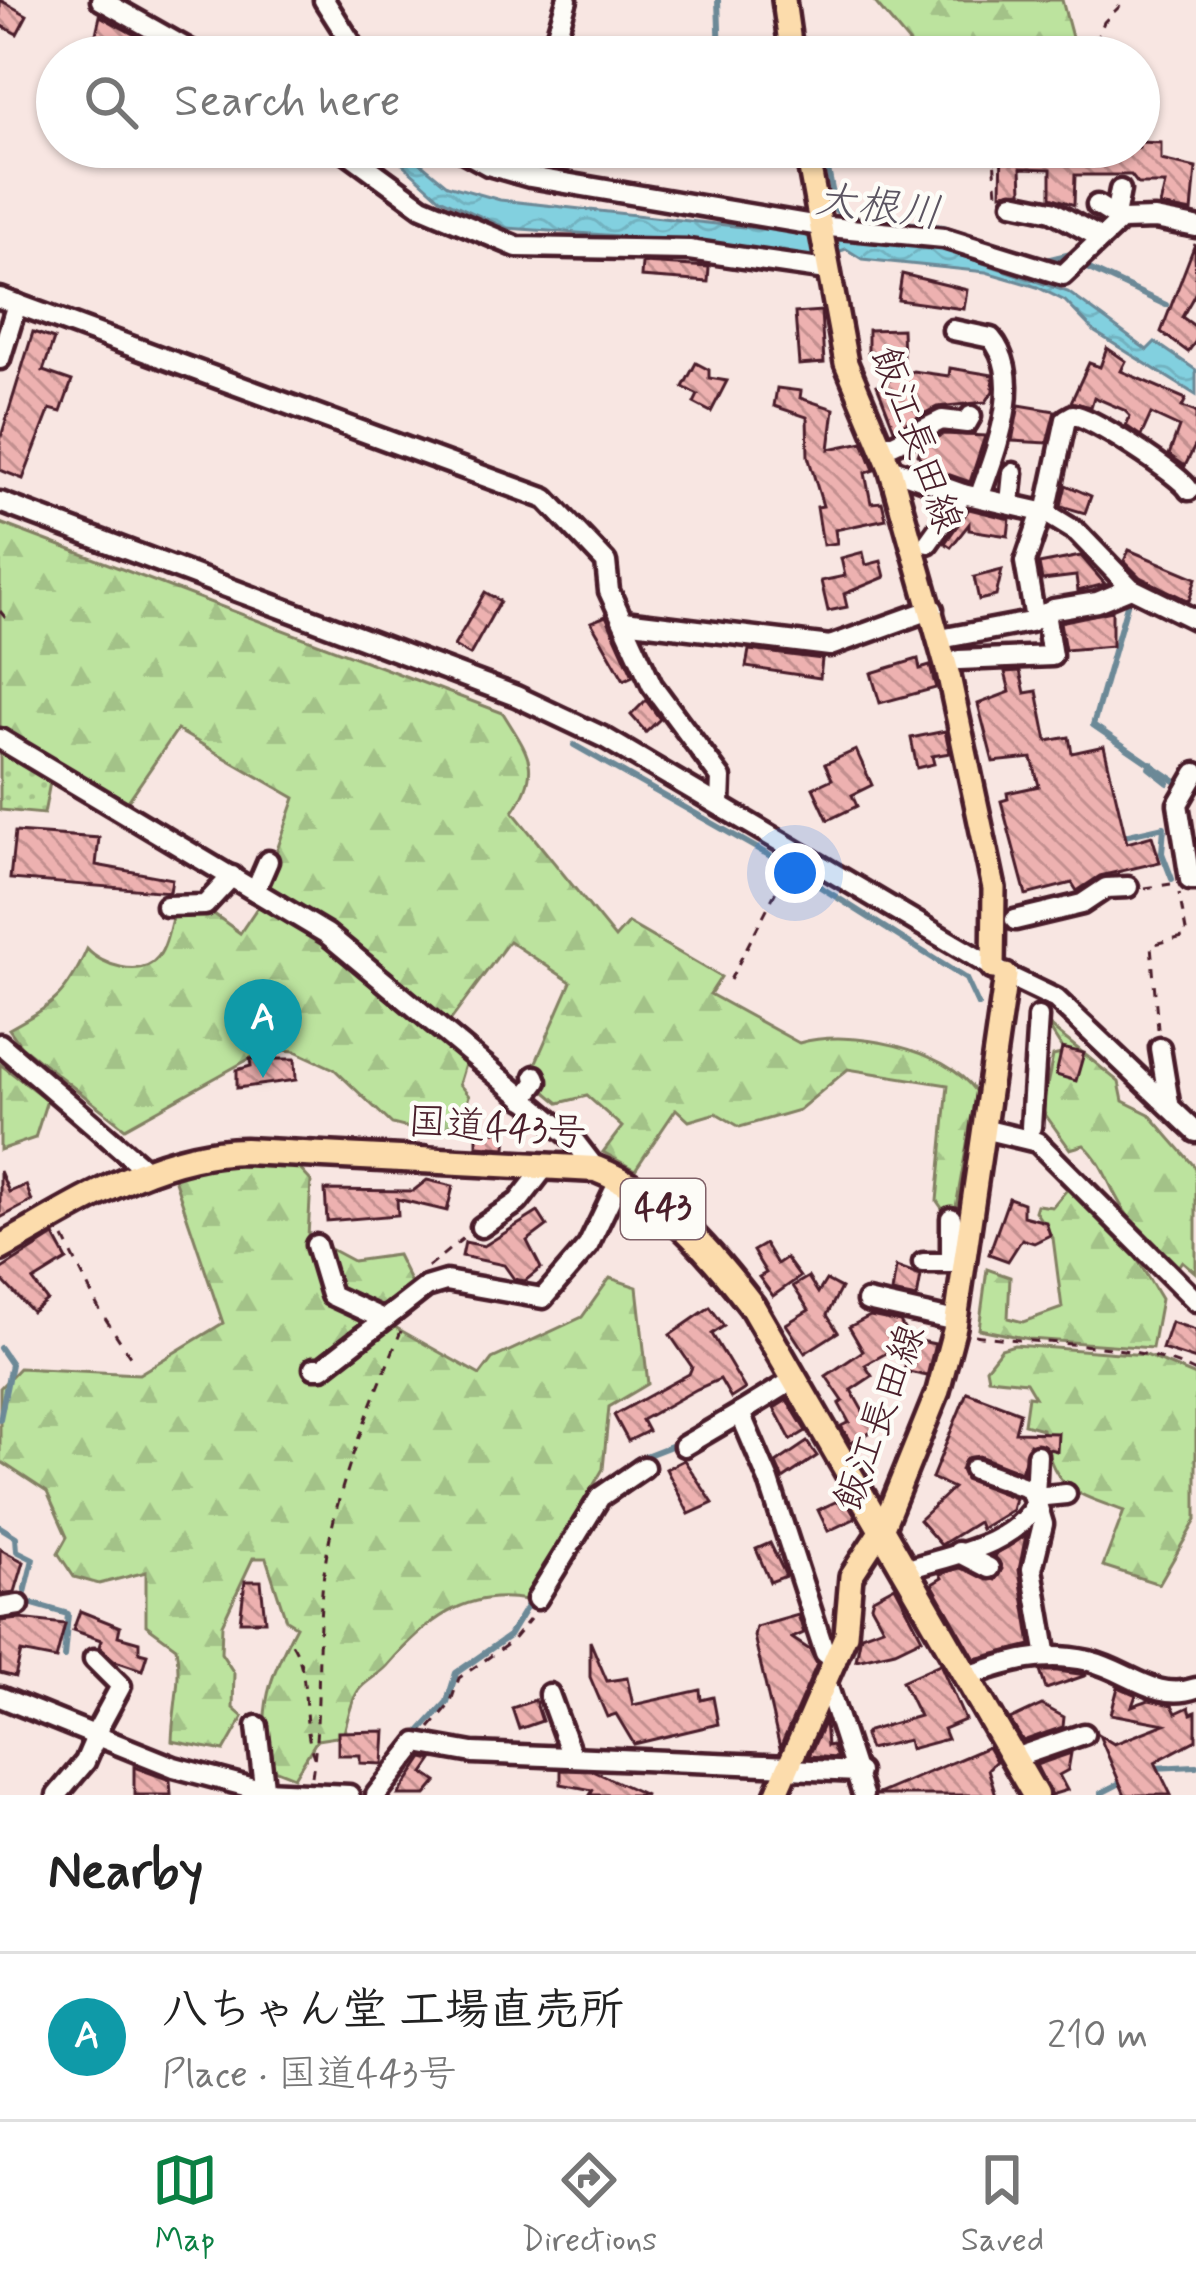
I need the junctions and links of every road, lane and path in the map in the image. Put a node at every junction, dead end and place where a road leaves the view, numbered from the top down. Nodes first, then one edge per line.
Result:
1 (101, 0) edge
2 (324, 0) edge
3 (567, 0) edge
4 (784, 0) edge
5 (1126, 0) edge
6 (165, 36) edge
7 (347, 36) edge
8 (556, 36) edge
9 (789, 36) edge
10 (1098, 36) edge
11 (369, 168) edge
12 (504, 168) edge
13 (518, 168) edge
14 (809, 168) edge
15 (995, 168) edge
16 (516, 173) junction
17 (1120, 190) dead end
18 (1013, 203) joint
19 (1096, 205) dead end
20 (1118, 218) junction
21 (1196, 227) edge
22 (819, 230) junction
23 (1099, 237) junction
24 (825, 265) junction
25 (9, 301) edge
26 (953, 330) dead end
27 (0, 359) edge
28 (971, 416) dead end
29 (880, 444) junction
30 (890, 468) junction
31 (1013, 473) dead end
32 (1189, 490) edge
33 (971, 495) junction
34 (0, 502) edge
35 (1010, 503) junction
36 (1044, 512) junction
37 (928, 543) dead end
38 (1131, 588) junction
39 (933, 609) junction
40 (0, 611) edge
41 (1040, 616) junction
42 (1196, 620) edge
43 (8, 621) dead end
44 (624, 621) junction
45 (940, 639) junction
46 (958, 660) dead end
47 (3, 742) edge
48 (1196, 773) edge
49 (720, 804) junction
50 (204, 857) junction
51 (174, 858) dead end
52 (268, 861) dead end
53 (791, 862) dead end
54 (232, 876) junction
55 (1188, 881) edge
56 (1128, 887) joint
57 (255, 891) junction
58 (166, 906) dead end
59 (1016, 920) dead end
60 (999, 972) junction
61 (730, 980) dead end
62 (1038, 1017) dead end
63 (1, 1043) edge
64 (1160, 1048) joint
65 (535, 1076) dead end
66 (524, 1099) junction
67 (1169, 1102) junction
68 (1031, 1127) dead end
69 (987, 1130) junction
70 (1196, 1132) edge
71 (545, 1166) junction
72 (596, 1169) junction
73 (147, 1171) junction
74 (620, 1179) junction
75 (56, 1217) junction
76 (951, 1218) dead end
77 (482, 1227) joint
78 (316, 1245) dead end
79 (0, 1248) edge
80 (923, 1263) dead end
81 (958, 1263) junction
82 (416, 1296) junction
83 (867, 1301) dead end
84 (1196, 1301) edge
85 (383, 1319) junction
86 (954, 1326) junction
87 (134, 1362) dead end
88 (314, 1368) dead end
89 (1196, 1372) edge
90 (795, 1379) junction
91 (740, 1412) junction
92 (684, 1446) dead end
93 (1037, 1455) dead end
94 (644, 1467) dead end
95 (974, 1469) dead end
96 (1066, 1495) dead end
97 (1035, 1497) junction
98 (883, 1527) junction
99 (958, 1552) junction
100 (989, 1568) dead end
101 (908, 1569) junction
102 (537, 1599) joint
103 (292, 1644) dead end
104 (1047, 1657) junction
105 (94, 1659) dead end
106 (836, 1661) junction
107 (968, 1676) junction
108 (827, 1684) junction
109 (1196, 1688) edge
110 (549, 1694) dead end
111 (0, 1697) edge
112 (257, 1726) dead end
113 (1084, 1734) dead end
114 (94, 1738) junction
115 (417, 1743) junction
116 (572, 1757) junction
117 (314, 1758) junction
118 (1014, 1758) junction
119 (789, 1767) junction
120 (859, 1772) junction
121 (310, 1790) junction
122 (264, 1793) edge
123 (57, 1795) edge
124 (349, 1795) edge
125 (376, 1795) edge
126 (776, 1795) edge
127 (862, 1795) edge
128 (1035, 1795) edge

1 - 6 street
2 - 7 street
3 - 8 street
4 - 9 main road
5 - 10 path
11 - 24 street
12 - 16 street
13 - 16 street
14 - 22 main road, 飯江長田線
15 - 18 path
16 - 22 street
17 - 20 street
18 - 23 street
19 - 20 street
20 - 21 street
20 - 23 street
22 - 23 street
22 - 24 main road, 飯江長田線
24 - 29 main road, 飯江長田線
25 - 27 street
25 - 44 street
26 - 33 street
28 - 29 street
29 - 30 main road, 飯江長田線
30 - 33 street
30 - 39 main road, 飯江長田線
31 - 35 street
32 - 36 street
33 - 35 street
33 - 37 street
34 - 49 street
35 - 36 street
36 - 38 street
36 - 41 street
38 - 41 street
38 - 42 street
39 - 44 street
39 - 45 main road, 飯江長田線
40 - 43 path
41 - 45 street
41 - 46 street
44 - 49 street
45 - 60 main road, 飯江長田線
47 - 50 street
48 - 55 street
49 - 60 street
50 - 51 street
50 - 54 street
52 - 57 street
53 - 61 path
54 - 57 street
54 - 58 street
55 - 56 path
55 - 64 path
56 - 59 street
57 - 66 street
60 - 67 street
60 - 69 main road, 飯江長田線
62 - 68 street
63 - 73 street
64 - 67 street
65 - 66 street
66 - 72 street
67 - 70 street
69 - 81 main road, 飯江長田線
69 - 84 street
71 - 72 highway, 国道443号 / 443
71 - 73 highway, 国道443号 / 443
71 - 77 street
72 - 74 highway, 国道443号 / 443
73 - 75 highway, 国道443号 / 443
74 - 82 street
74 - 90 highway, 国道443号 / 443
75 - 79 highway, 国道443号 / 443
75 - 87 path
76 - 81 street
77 - 82 path
78 - 85 street
80 - 81 street
81 - 86 main road, 飯江長田線
82 - 85 street
82 - 117 path
83 - 86 street
85 - 88 street
86 - 89 path
86 - 98 main road, 飯江長田線
90 - 91 street
90 - 98 highway, 国道443号 / 443
91 - 92 street
91 - 106 street
93 - 97 street
94 - 102 street
95 - 97 street
96 - 97 street
97 - 99 street
97 - 104 street
98 - 101 highway, 国道443号 / 443
98 - 106 main road, 飯江長田線
99 - 100 street
99 - 101 street
101 - 107 highway, 国道443号 / 443
102 - 115 path
103 - 117 path
104 - 107 street
104 - 109 street
105 - 114 street
106 - 108 main road, 飯江長田線
107 - 118 highway, 国道443号 / 443
108 - 119 main road, 飯江長田線
108 - 120 street
110 - 116 street
111 - 114 street
112 - 122 street
113 - 118 street
114 - 122 street
114 - 123 street
115 - 116 street
115 - 125 street
116 - 119 street
117 - 121 path
118 - 128 highway, 国道443号 / 443
119 - 120 street
119 - 126 main road, 飯江長田線
120 - 127 street
121 - 122 street
121 - 124 street

